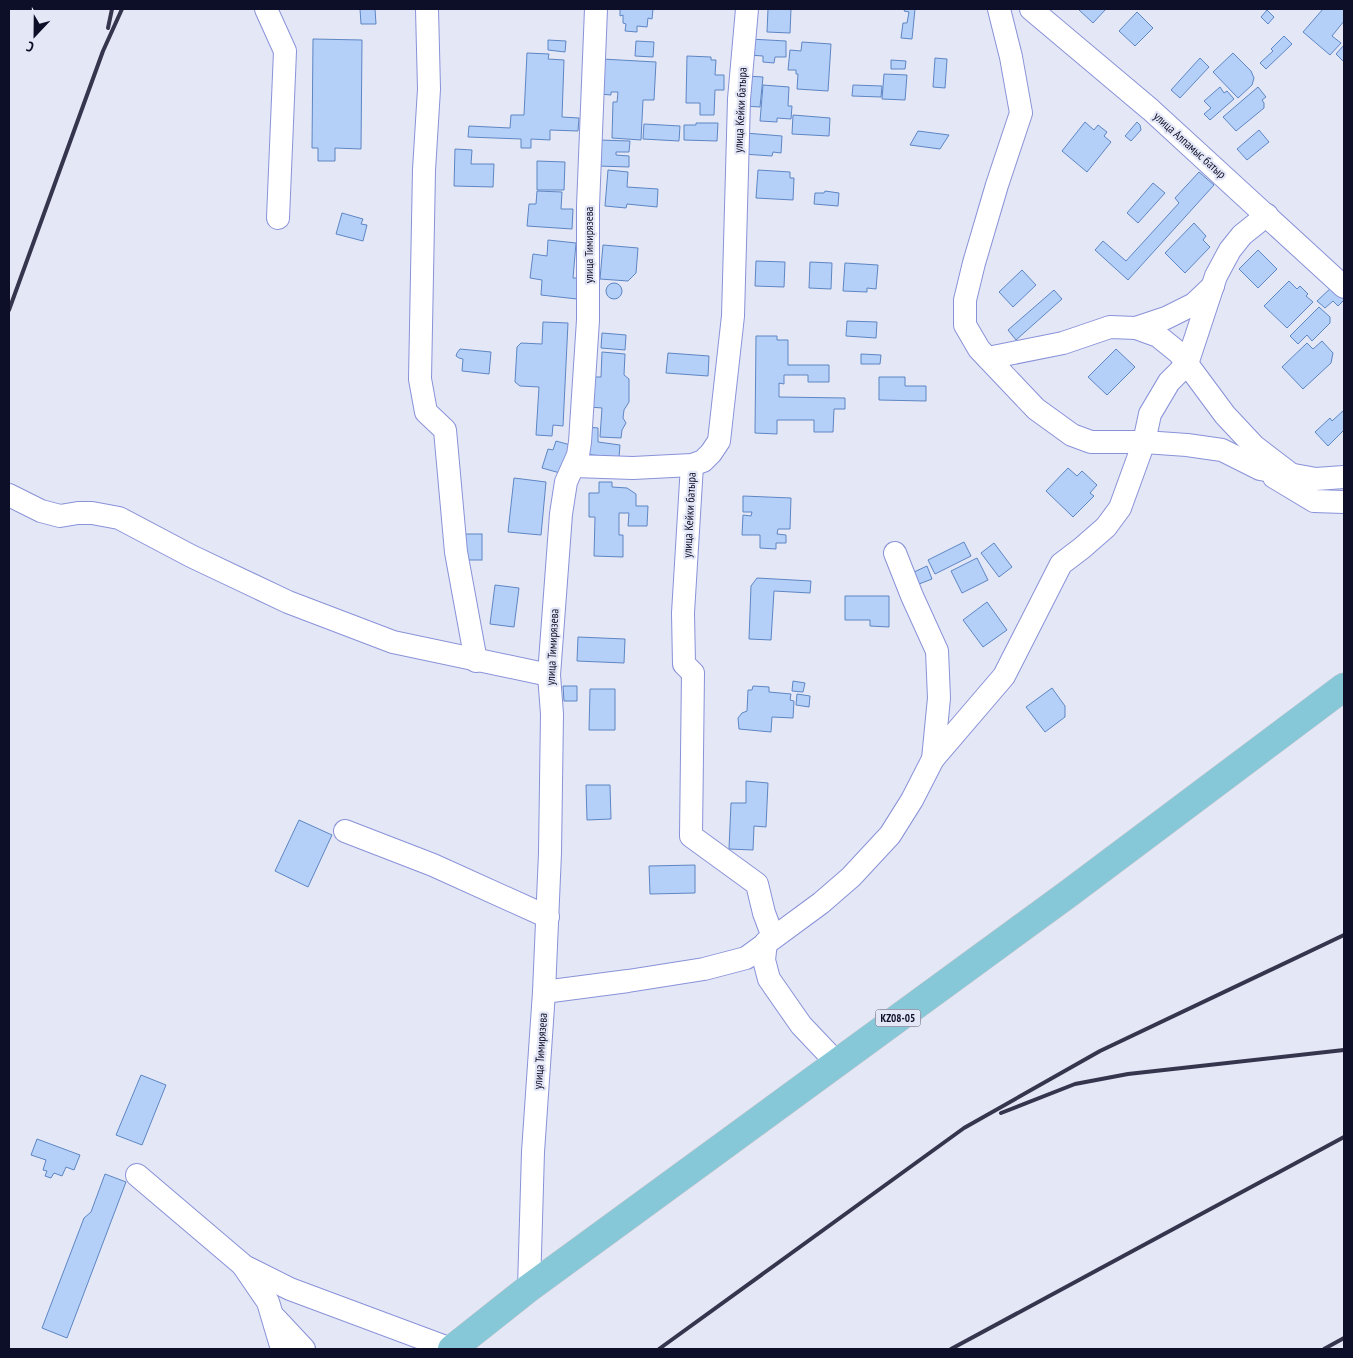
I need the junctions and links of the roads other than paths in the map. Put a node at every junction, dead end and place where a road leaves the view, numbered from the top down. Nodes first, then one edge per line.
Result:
1 (266, 9) edge
2 (427, 9) edge
3 (596, 9) edge
4 (747, 9) edge
5 (999, 9) edge
6 (1031, 9) edge
7 (1267, 215) junction
8 (278, 218) dead end
9 (1214, 285) junction
10 (1344, 287) edge
11 (1136, 328) junction
12 (988, 358) junction
13 (1187, 364) junction
14 (1144, 442) junction
15 (692, 465) junction
16 (574, 466) junction
17 (1260, 469) junction
18 (1292, 475) junction
19 (1344, 477) edge
20 (9, 495) edge
21 (1344, 502) edge
22 (895, 553) dead end
23 (476, 661) junction
24 (549, 675) junction
25 (1344, 687) edge
26 (933, 759) junction
27 (345, 832) dead end
28 (548, 917) junction
29 (769, 939) junction
30 (544, 992) junction
31 (837, 1062) junction
32 (137, 1175) dead end
33 (244, 1266) junction
34 (529, 1288) junction
35 (272, 1314) junction
36 (282, 1349) edge
37 (304, 1349) edge
38 (451, 1349) edge

1 - 8 street
2 - 23 street
3 - 16 street, улица Тимирязева
4 - 15 street, улица Кейки батыра
5 - 12 street
6 - 7 street, улица Алпамыс батыр
7 - 9 street
7 - 10 street, улица Алпамыс батыр
9 - 11 street
9 - 13 street
11 - 12 street
11 - 13 street
12 - 14 street
13 - 14 street
13 - 18 street
14 - 17 street
14 - 26 street
15 - 16 street
15 - 29 street, улица Кейки батыра
16 - 24 street, улица Тимирязева
17 - 18 street
17 - 21 street
18 - 19 street
20 - 23 street
22 - 26 street
23 - 24 street
24 - 28 street, улица Тимирязева
25 - 31 main road, KZ08-05
26 - 29 street
27 - 28 street
28 - 30 street, улица Тимирязева
29 - 30 street
29 - 31 street
30 - 34 street, улица Тимирязева
31 - 34 main road, KZ08-05
32 - 33 street
33 - 35 street
33 - 38 street
34 - 38 main road, KZ08-05
35 - 36 street
35 - 37 street

